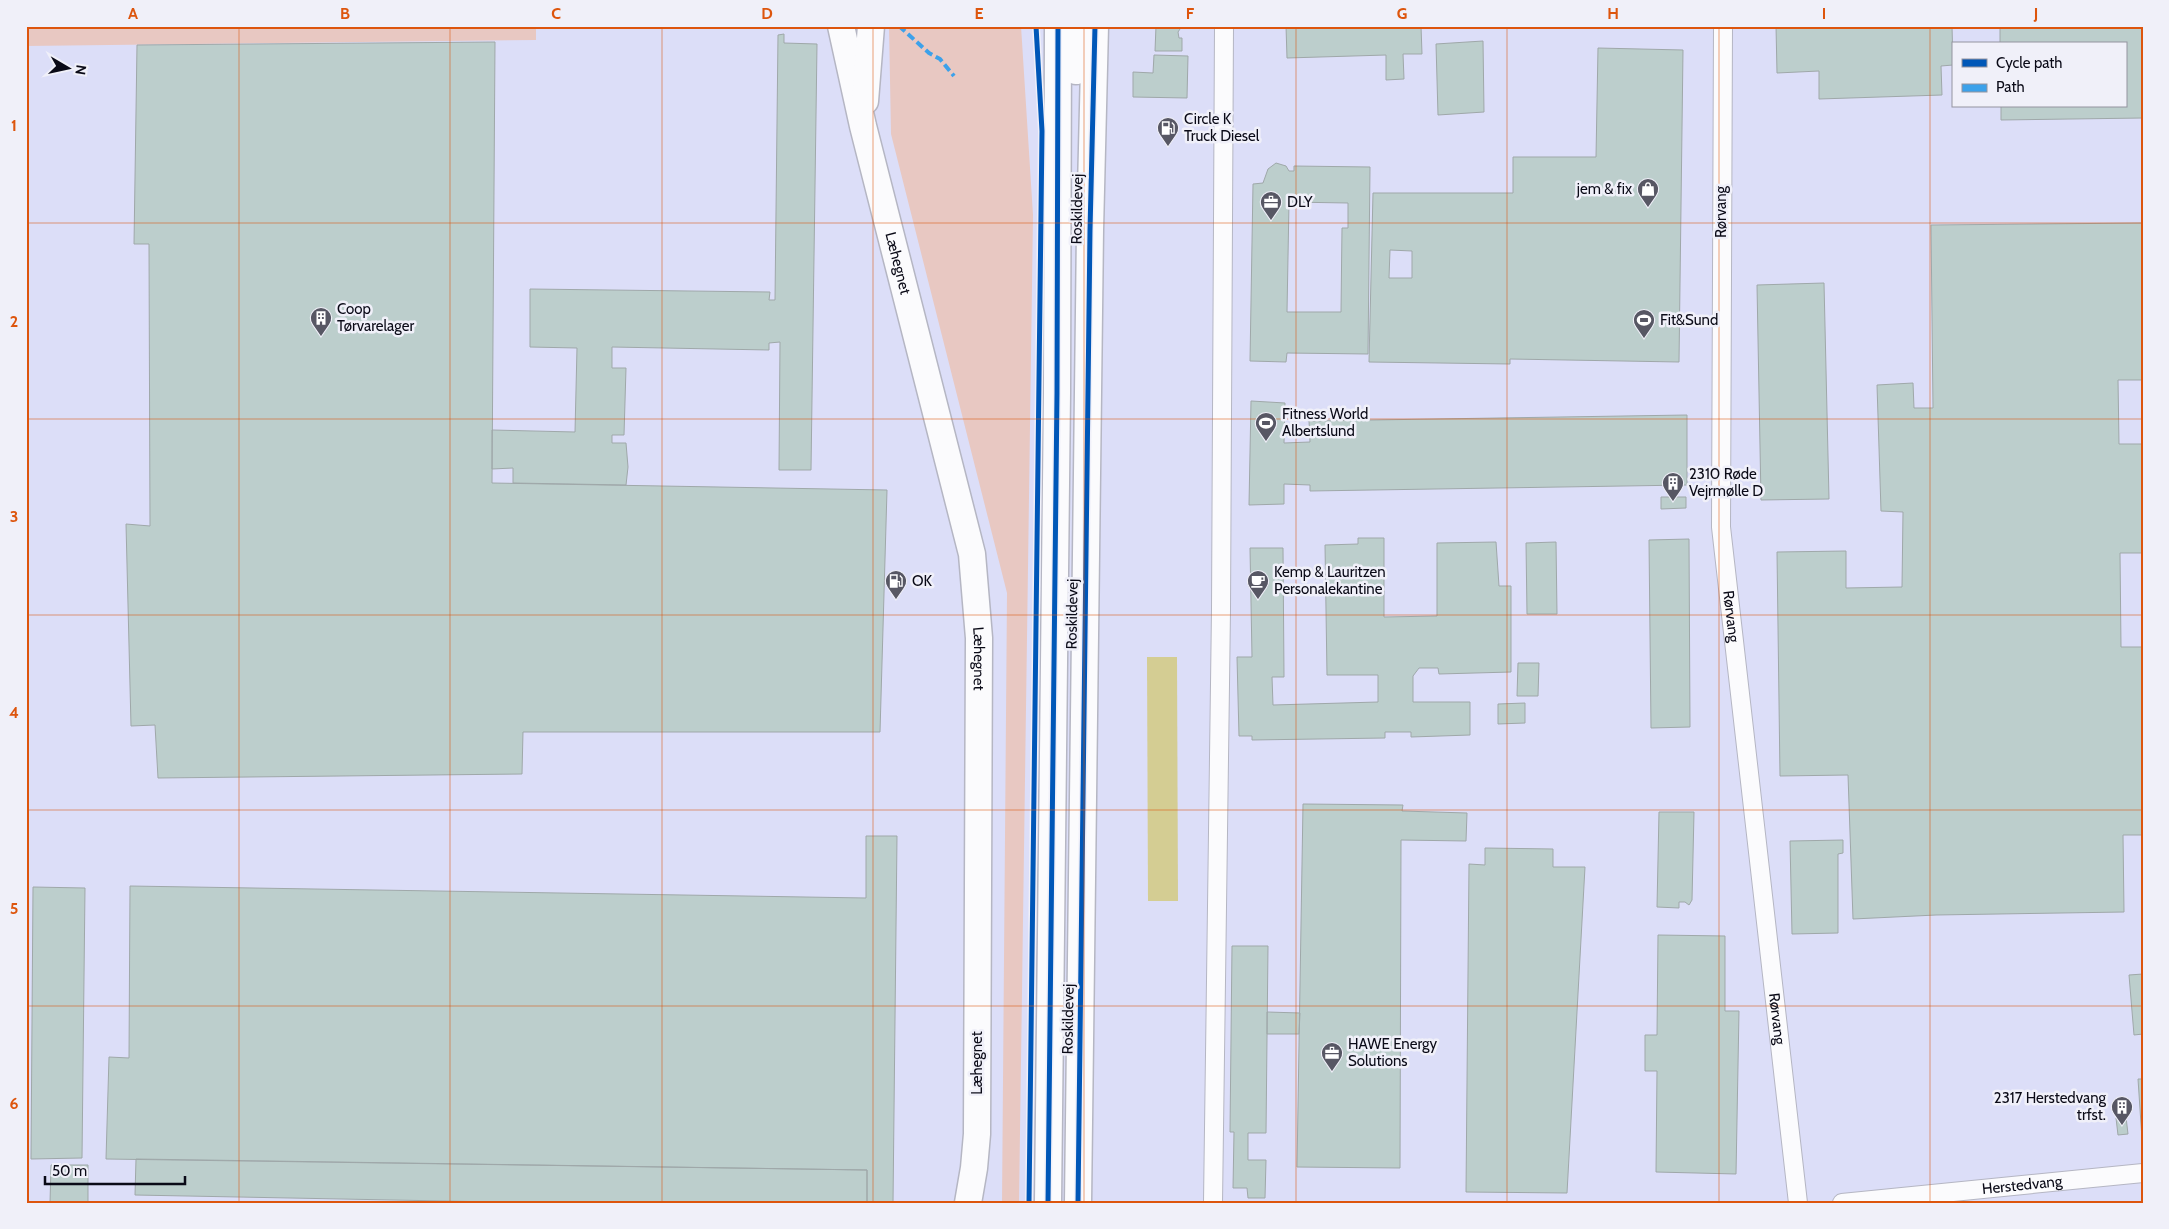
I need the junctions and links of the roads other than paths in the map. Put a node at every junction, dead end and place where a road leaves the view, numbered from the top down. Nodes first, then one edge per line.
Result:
1 (841, 26) edge
2 (871, 26) edge
3 (1058, 26) edge
4 (1077, 26) edge
5 (1095, 26) edge
6 (1224, 26) edge
7 (1723, 26) edge
8 (863, 126) junction
9 (1091, 182) junction
10 (2143, 1173) edge
11 (968, 1203) edge
12 (1048, 1203) edge
13 (1078, 1203) edge
14 (1213, 1203) edge
15 (1798, 1203) edge
16 (1842, 1203) edge

1 - 8 main road, Læhegnet
2 - 8 main road, Læhegnet
3 - 12 main road, Roskildevej
4 - 9 main road
5 - 9 main road, Roskildevej
6 - 14 street
7 - 15 street, Rørvang
8 - 11 main road, Læhegnet
9 - 13 main road, Roskildevej
10 - 16 street, Herstedvang

